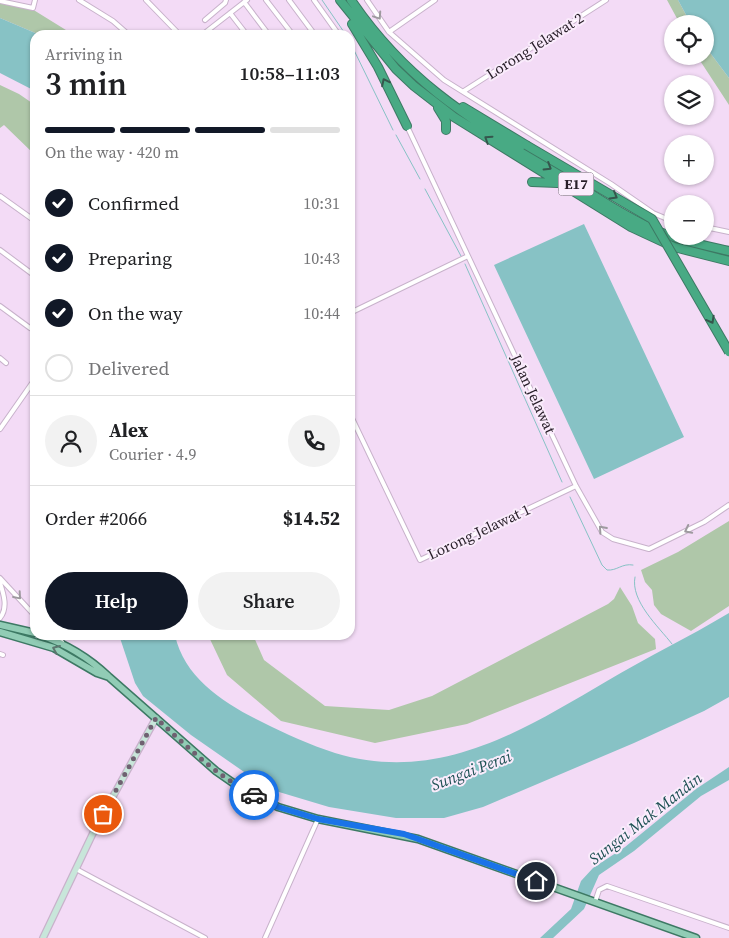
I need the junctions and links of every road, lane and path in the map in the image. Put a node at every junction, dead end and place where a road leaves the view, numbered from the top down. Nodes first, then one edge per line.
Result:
1 (36, 0) edge
2 (80, 0) edge
3 (146, 0) edge
4 (266, 0) edge
5 (289, 0) edge
6 (314, 0) edge
7 (339, 0) edge
8 (351, 0) edge
9 (367, 0) edge
10 (434, 0) edge
11 (606, 0) edge
12 (0, 1) edge
13 (226, 1) edge
14 (245, 1) edge
15 (230, 14) junction
16 (205, 20) dead end
17 (123, 30) edge
18 (175, 30) edge
19 (209, 30) edge
20 (243, 30) edge
21 (265, 30) edge
22 (289, 30) edge
23 (311, 30) edge
24 (335, 30) edge
25 (389, 32) junction
26 (464, 91) junction
27 (432, 96) junction
28 (407, 126) joint
29 (446, 130) dead end
30 (532, 182) dead end
31 (559, 184) junction
32 (0, 196) edge
33 (30, 217) edge
34 (664, 218) edge
35 (714, 229) edge
36 (729, 232) edge
37 (0, 250) edge
38 (729, 251) edge
39 (468, 256) junction
40 (729, 261) edge
41 (30, 272) edge
42 (0, 306) edge
43 (355, 311) edge
44 (30, 328) dead end
45 (729, 352) edge
46 (0, 358) edge
47 (6, 363) dead end
48 (30, 386) edge
49 (355, 424) edge
50 (0, 429) edge
51 (576, 486) junction
52 (729, 505) edge
53 (0, 578) edge
54 (0, 583) edge
55 (30, 611) edge
56 (0, 618) edge
57 (0, 625) edge
58 (0, 632) edge
59 (30, 632) edge
60 (55, 640) edge
61 (60, 640) edge
62 (64, 643) junction
63 (109, 677) junction
64 (156, 718) junction
65 (318, 819) junction
66 (76, 870) junction
67 (591, 900) junction
68 (729, 928) edge
69 (43, 938) edge
70 (204, 938) edge
71 (265, 938) edge
72 (696, 938) edge

1 - 12 street
2 - 17 street
3 - 18 street
4 - 22 street
5 - 23 street
6 - 24 street
7 - 27 highway, E17
28 -> 7 highway
8 - 27 highway, E17
9 -> 25 street
10 - 25 street
11 - 26 street, Lorong Jelawat 2
13 - 16 street
14 - 15 street
14 - 21 street
15 - 19 street
15 - 20 street
25 - 26 street
26 - 34 street
27 - 29 highway
31 -> 27 highway, E17
27 -> 38 highway, E17
27 -> 45 highway, bridge
28 - 39 street, Jalan Jelawat
30 - 31 highway
31 - 40 highway, E17
32 - 33 street
35 - 36 street
37 - 41 street
39 - 43 street
39 - 51 street, Jalan Jelawat
42 - 44 street
46 - 47 street
48 - 50 street
49 - 51 street, Lorong Jelawat 1
52 -> 51 street, Jalan Jelawat
53 -> 55 street
54 - 56 street
57 - 59 main road
63 -> 58 main road
60 - 62 main road
61 - 62 street
62 - 63 main road
63 - 64 main road
64 - 65 main road
64 - 66 main road
65 - 67 main road
65 - 71 street
66 - 69 main road
66 - 70 street
67 - 68 street
67 - 72 main road

